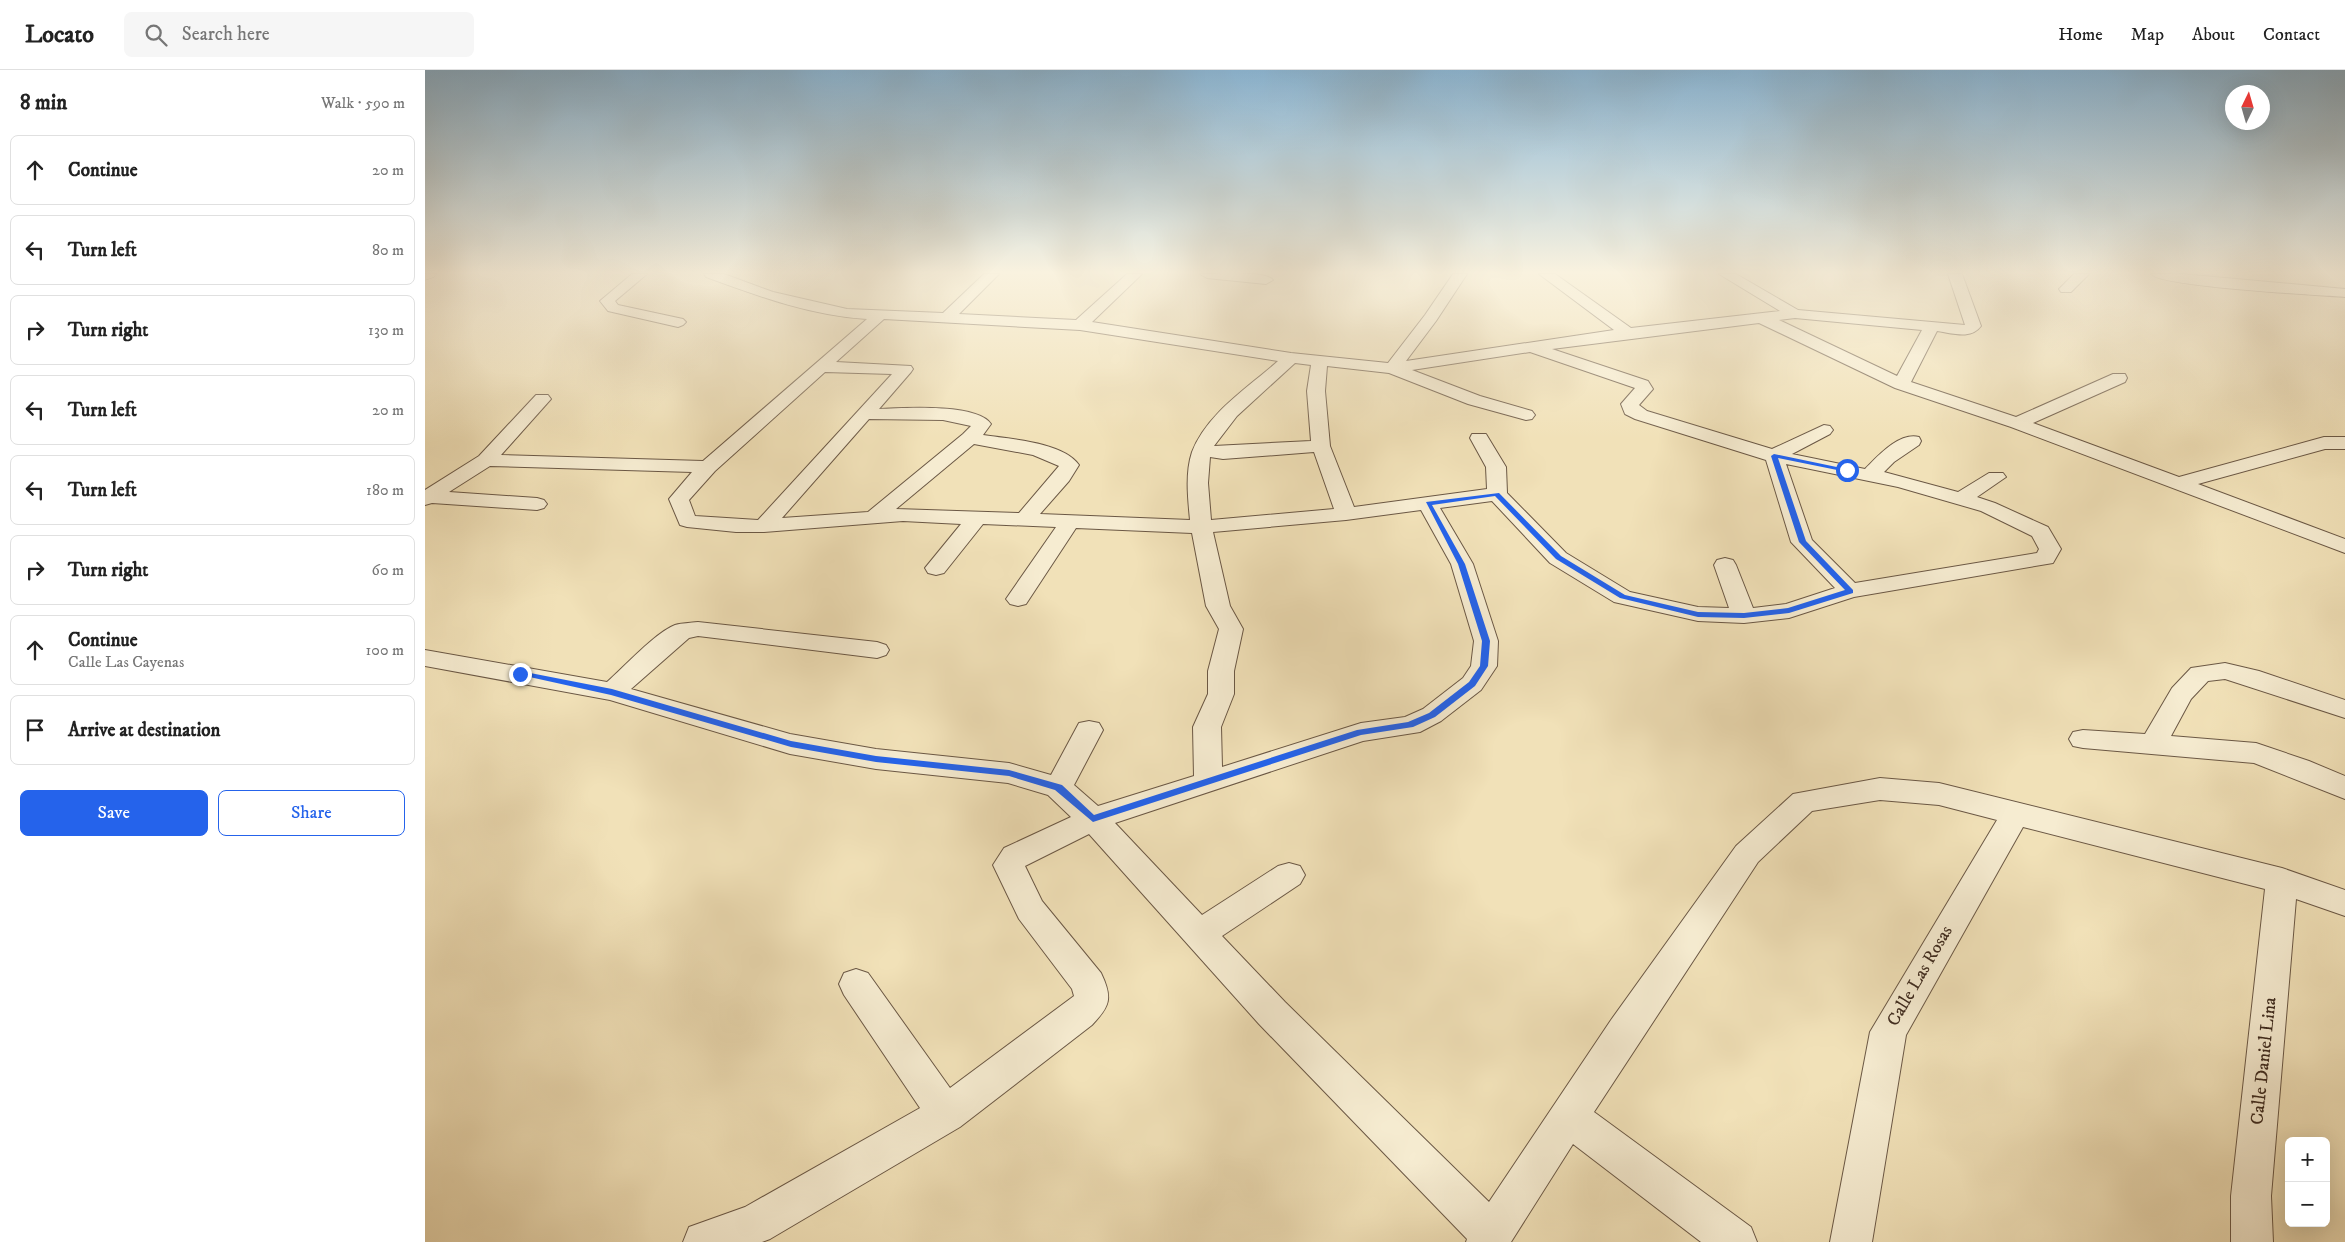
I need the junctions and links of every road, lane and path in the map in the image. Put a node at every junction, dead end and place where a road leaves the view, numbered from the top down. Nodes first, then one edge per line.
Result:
1 (865, 329) edge
2 (1109, 329) edge
3 (1423, 329) edge
4 (1621, 329) edge
5 (1676, 329) edge
6 (1784, 329) edge
7 (1931, 329) edge
8 (1957, 329) edge
9 (1970, 329) edge
10 (1628, 334) junction
11 (1529, 347) junction
12 (1291, 358) junction
13 (1320, 361) junction
14 (823, 367) junction
15 (1392, 368) junction
16 (2119, 378) dead end
17 (1901, 384) junction
18 (542, 399) dead end
19 (865, 414) junction
20 (1526, 415) dead end
21 (2017, 423) junction
22 (1824, 430) dead end
23 (970, 438) junction
24 (1479, 438) dead end
25 (1912, 441) dead end
26 (2345, 443) edge
27 (1321, 446) junction
28 (1203, 451) junction
29 (1774, 456) junction
30 (486, 460) junction
31 (708, 467) junction
32 (1870, 475) junction
33 (1996, 477) dead end
34 (2180, 483) junction
35 (1497, 494) junction
36 (427, 498) edge
37 (1961, 499) junction
38 (537, 504) dead end
39 (1428, 504) junction
40 (1346, 514) junction
41 (875, 516) junction
42 (977, 518) junction
43 (1024, 520) junction
44 (1070, 522) junction
45 (764, 526) junction
46 (1201, 527) junction
47 (2345, 546) edge
48 (1725, 565) dead end
49 (936, 568) dead end
50 (1850, 591) junction
51 (1018, 599) dead end
52 (1744, 616) junction
53 (877, 650) dead end
54 (425, 658) edge
55 (612, 692) junction
56 (2345, 709) edge
57 (1089, 730) dead end
58 (2083, 739) dead end
59 (2153, 744) junction
60 (1208, 782) junction
61 (1058, 788) junction
62 (2345, 788) edge
63 (2016, 813) junction
64 (1093, 819) junction
65 (1289, 875) dead end
66 (2282, 881) junction
67 (2345, 903) edge
68 (1199, 934) junction
69 (856, 984) dead end
70 (945, 1114) junction
71 (1569, 1117) junction
72 (1489, 1238) edge
73 (705, 1242) edge
74 (1736, 1242) edge
75 (1851, 1242) edge
76 (2252, 1242) edge

1 - 14 street
2 - 12 street
3 - 15 street
4 - 10 street
5 - 10 street
6 - 17 street
7 - 17 street
8 - 9 street
10 - 11 street
11 - 15 street
11 - 29 street
12 - 13 street
12 - 28 street
13 - 15 street
13 - 27 street
14 - 19 street
14 - 31 street
15 - 20 street
16 - 21 street
17 - 21 street
18 - 30 street
19 - 23 street
19 - 45 street
21 - 34 street
22 - 29 street
23 - 41 street
23 - 43 street
24 - 35 street
25 - 32 street
26 - 34 street
27 - 28 street
27 - 40 street
28 - 46 street
29 - 32 street
29 - 50 street
30 - 31 street
30 - 36 street
31 - 45 street
32 - 37 street
33 - 37 street
34 - 47 street
35 - 39 street
35 - 52 street
36 - 38 street
37 - 50 street
39 - 40 street
39 - 60 street
40 - 46 street
41 - 42 street
41 - 45 street
42 - 43 street
42 - 49 street
43 - 44 street
44 - 46 street
44 - 51 street
46 - 60 street
48 - 52 street
50 - 52 street
53 - 55 street
54 - 55 street
55 - 61 street
56 - 59 street
57 - 61 street
58 - 59 street
59 - 62 street
60 - 64 street
61 - 64 street
63 - 66 street
63 - 71 street
63 - 75 street, Calle Las Rosas
64 - 68 street
64 - 70 street
65 - 68 street
66 - 67 street
66 - 76 street, Calle Daniel Lina
68 - 72 street
69 - 70 street
70 - 73 street
71 - 72 street
71 - 74 street

